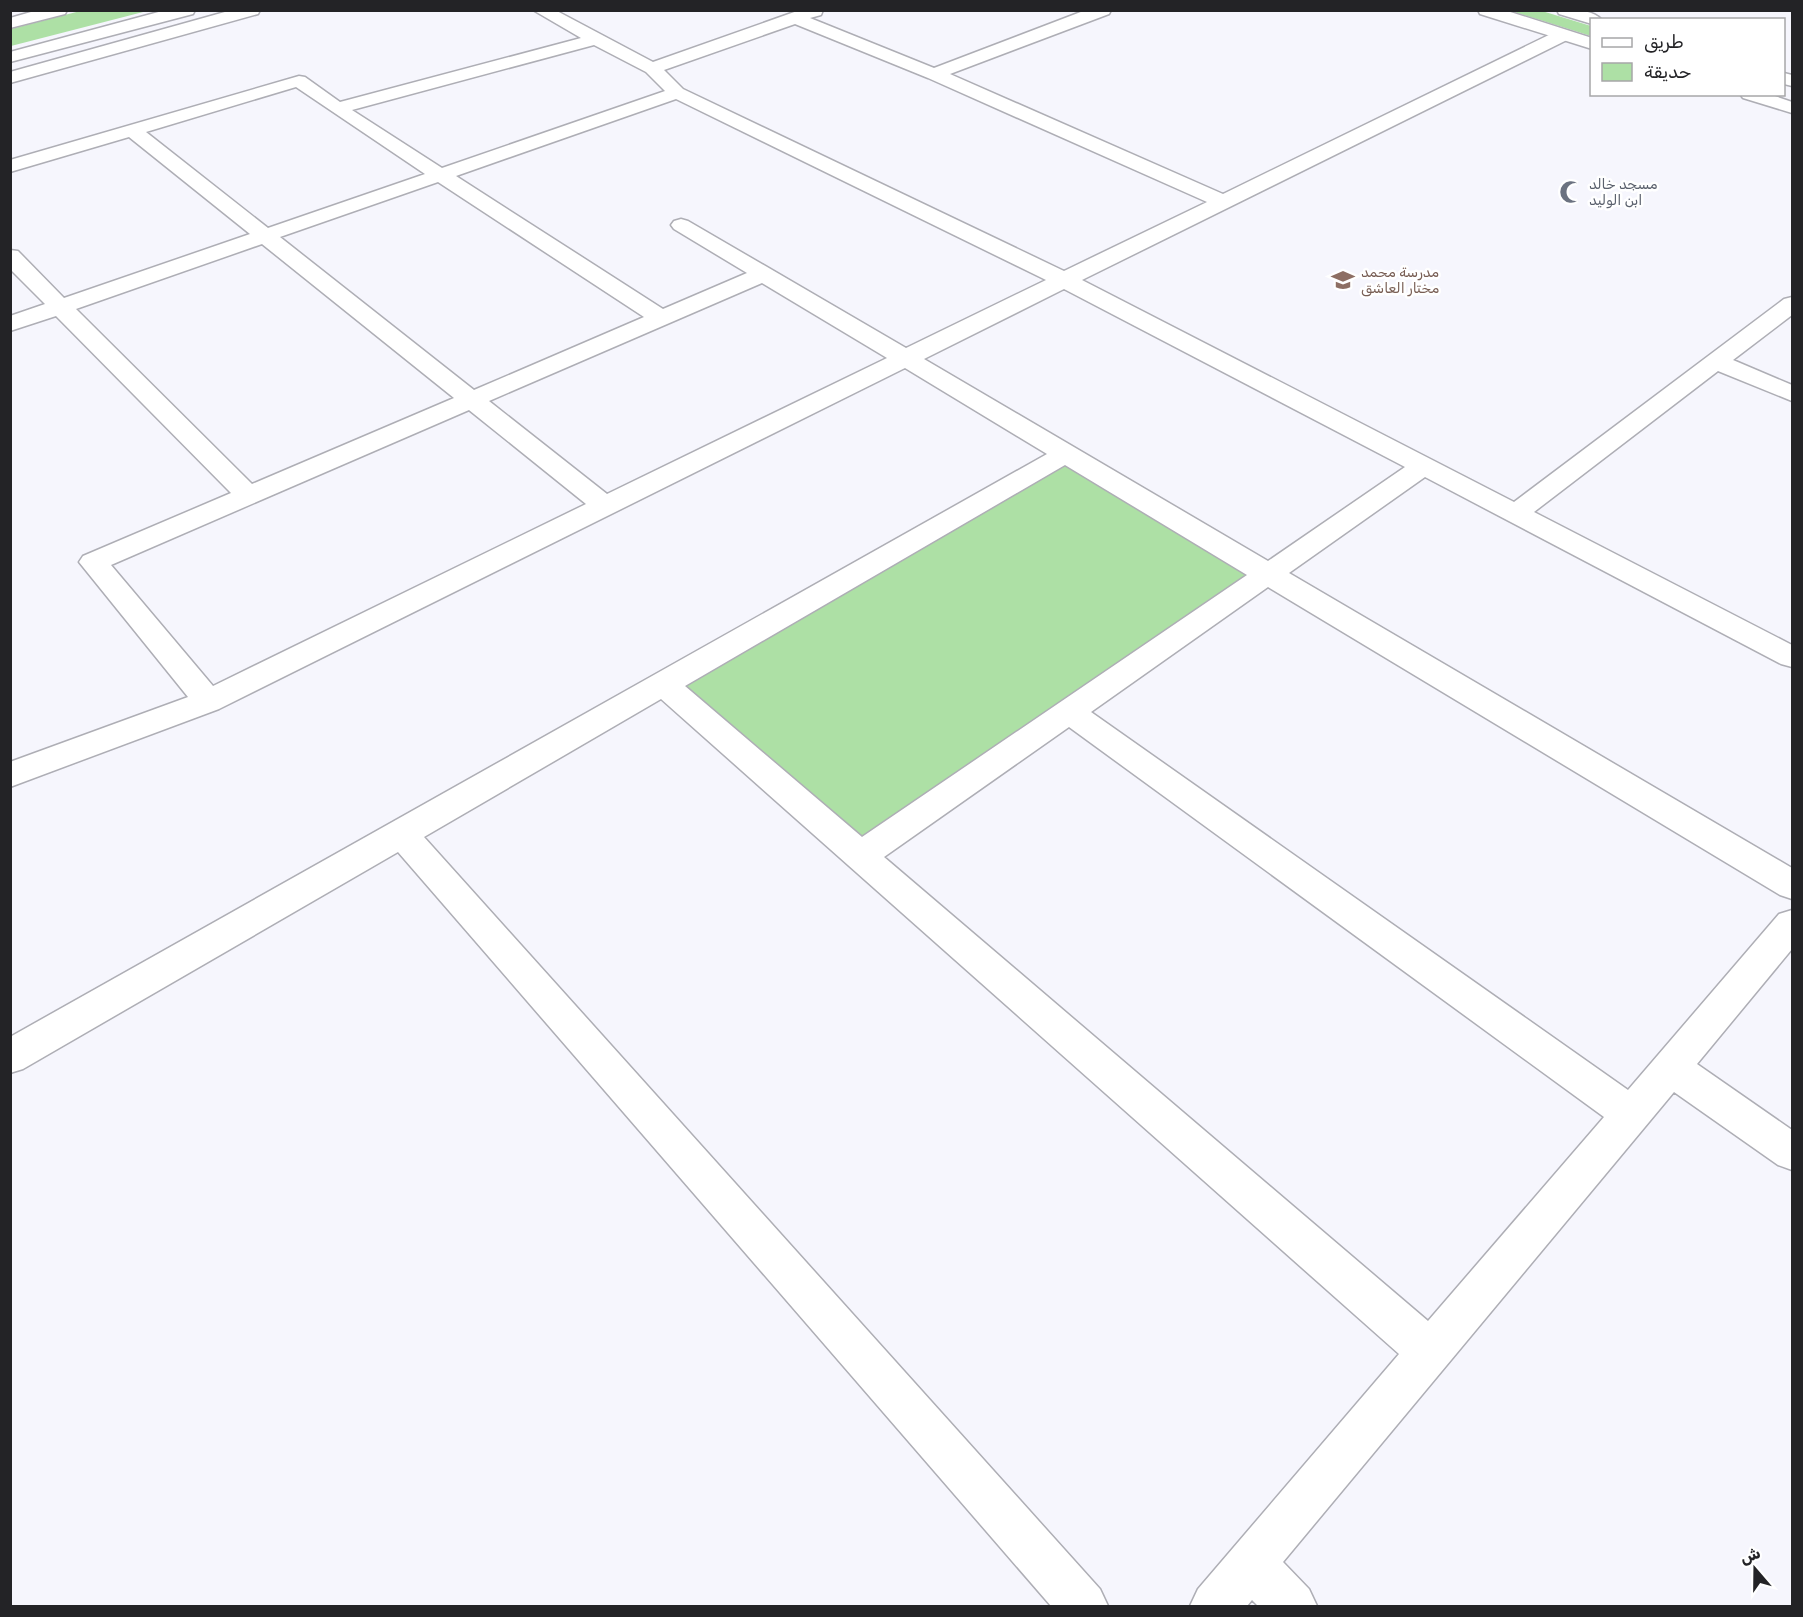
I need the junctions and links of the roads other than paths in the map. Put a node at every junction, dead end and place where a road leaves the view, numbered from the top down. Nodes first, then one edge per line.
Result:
1 (58, 10) edge
2 (187, 10) edge
3 (252, 10) edge
4 (541, 10) edge
5 (817, 10) edge
6 (1103, 10) edge
7 (1486, 10) edge
8 (795, 18) junction
9 (1590, 20) edge
10 (10, 23) edge
11 (1564, 23) edge
12 (596, 39) junction
13 (1590, 42) edge
14 (10, 57) edge
15 (652, 68) junction
16 (934, 74) junction
17 (10, 78) edge
18 (677, 93) junction
19 (1755, 96) edge
20 (337, 108) junction
21 (1792, 108) edge
22 (132, 130) junction
23 (10, 166) edge
24 (442, 175) junction
25 (1224, 202) junction
26 (681, 225) dead end
27 (265, 236) junction
28 (10, 256) edge
29 (764, 274) junction
30 (1064, 280) junction
31 (1792, 304) edge
32 (61, 307) junction
33 (661, 318) junction
34 (10, 324) edge
35 (906, 358) junction
36 (1717, 362) junction
37 (1792, 394) edge
38 (472, 400) junction
39 (1066, 454) junction
40 (1424, 466) junction
41 (249, 496) junction
42 (605, 506) junction
43 (1515, 514) junction
44 (1268, 574) junction
45 (1792, 657) edge
46 (663, 684) junction
47 (208, 701) junction
48 (1069, 712) junction
49 (10, 775) edge
50 (402, 834) junction
51 (860, 856) junction
52 (1792, 885) edge
53 (1792, 924) edge
54 (10, 1057) edge
55 (1671, 1068) junction
56 (1631, 1114) junction
57 (1792, 1152) edge
58 (1430, 1352) junction
59 (1251, 1564) junction
60 (1083, 1606) edge
61 (1215, 1606) edge
62 (1292, 1606) edge

1 - 10 street
2 - 14 street
3 - 17 street
4 - 12 street
5 - 8 street
6 - 16 street
7 - 11 street
8 - 15 street
8 - 16 street
9 - 11 street
11 - 13 street
11 - 25 street
12 - 15 street
12 - 20 street
15 - 18 street
16 - 25 street
18 - 24 street
18 - 30 street
19 - 21 street
20 - 22 street
20 - 24 street
22 - 23 street
22 - 27 street
24 - 27 street
24 - 33 street
25 - 30 street
26 - 29 street
27 - 32 street
27 - 38 street
28 - 32 street
29 - 33 street
29 - 35 street
30 - 35 street
30 - 40 street
31 - 36 street
32 - 34 street
32 - 41 street
33 - 38 street
35 - 39 street
35 - 42 street
36 - 37 street
36 - 43 street
38 - 41 street
38 - 42 street
39 - 44 street
39 - 46 street
40 - 43 street
40 - 44 street
41 - 47 street
42 - 47 street
43 - 45 street
44 - 48 street
44 - 52 street
46 - 50 street
46 - 51 street
47 - 49 street
48 - 51 street
48 - 56 street
50 - 54 street
50 - 60 street
51 - 58 street
53 - 55 street
55 - 56 street
55 - 57 street
56 - 58 street
58 - 59 street
59 - 61 street
59 - 62 street

